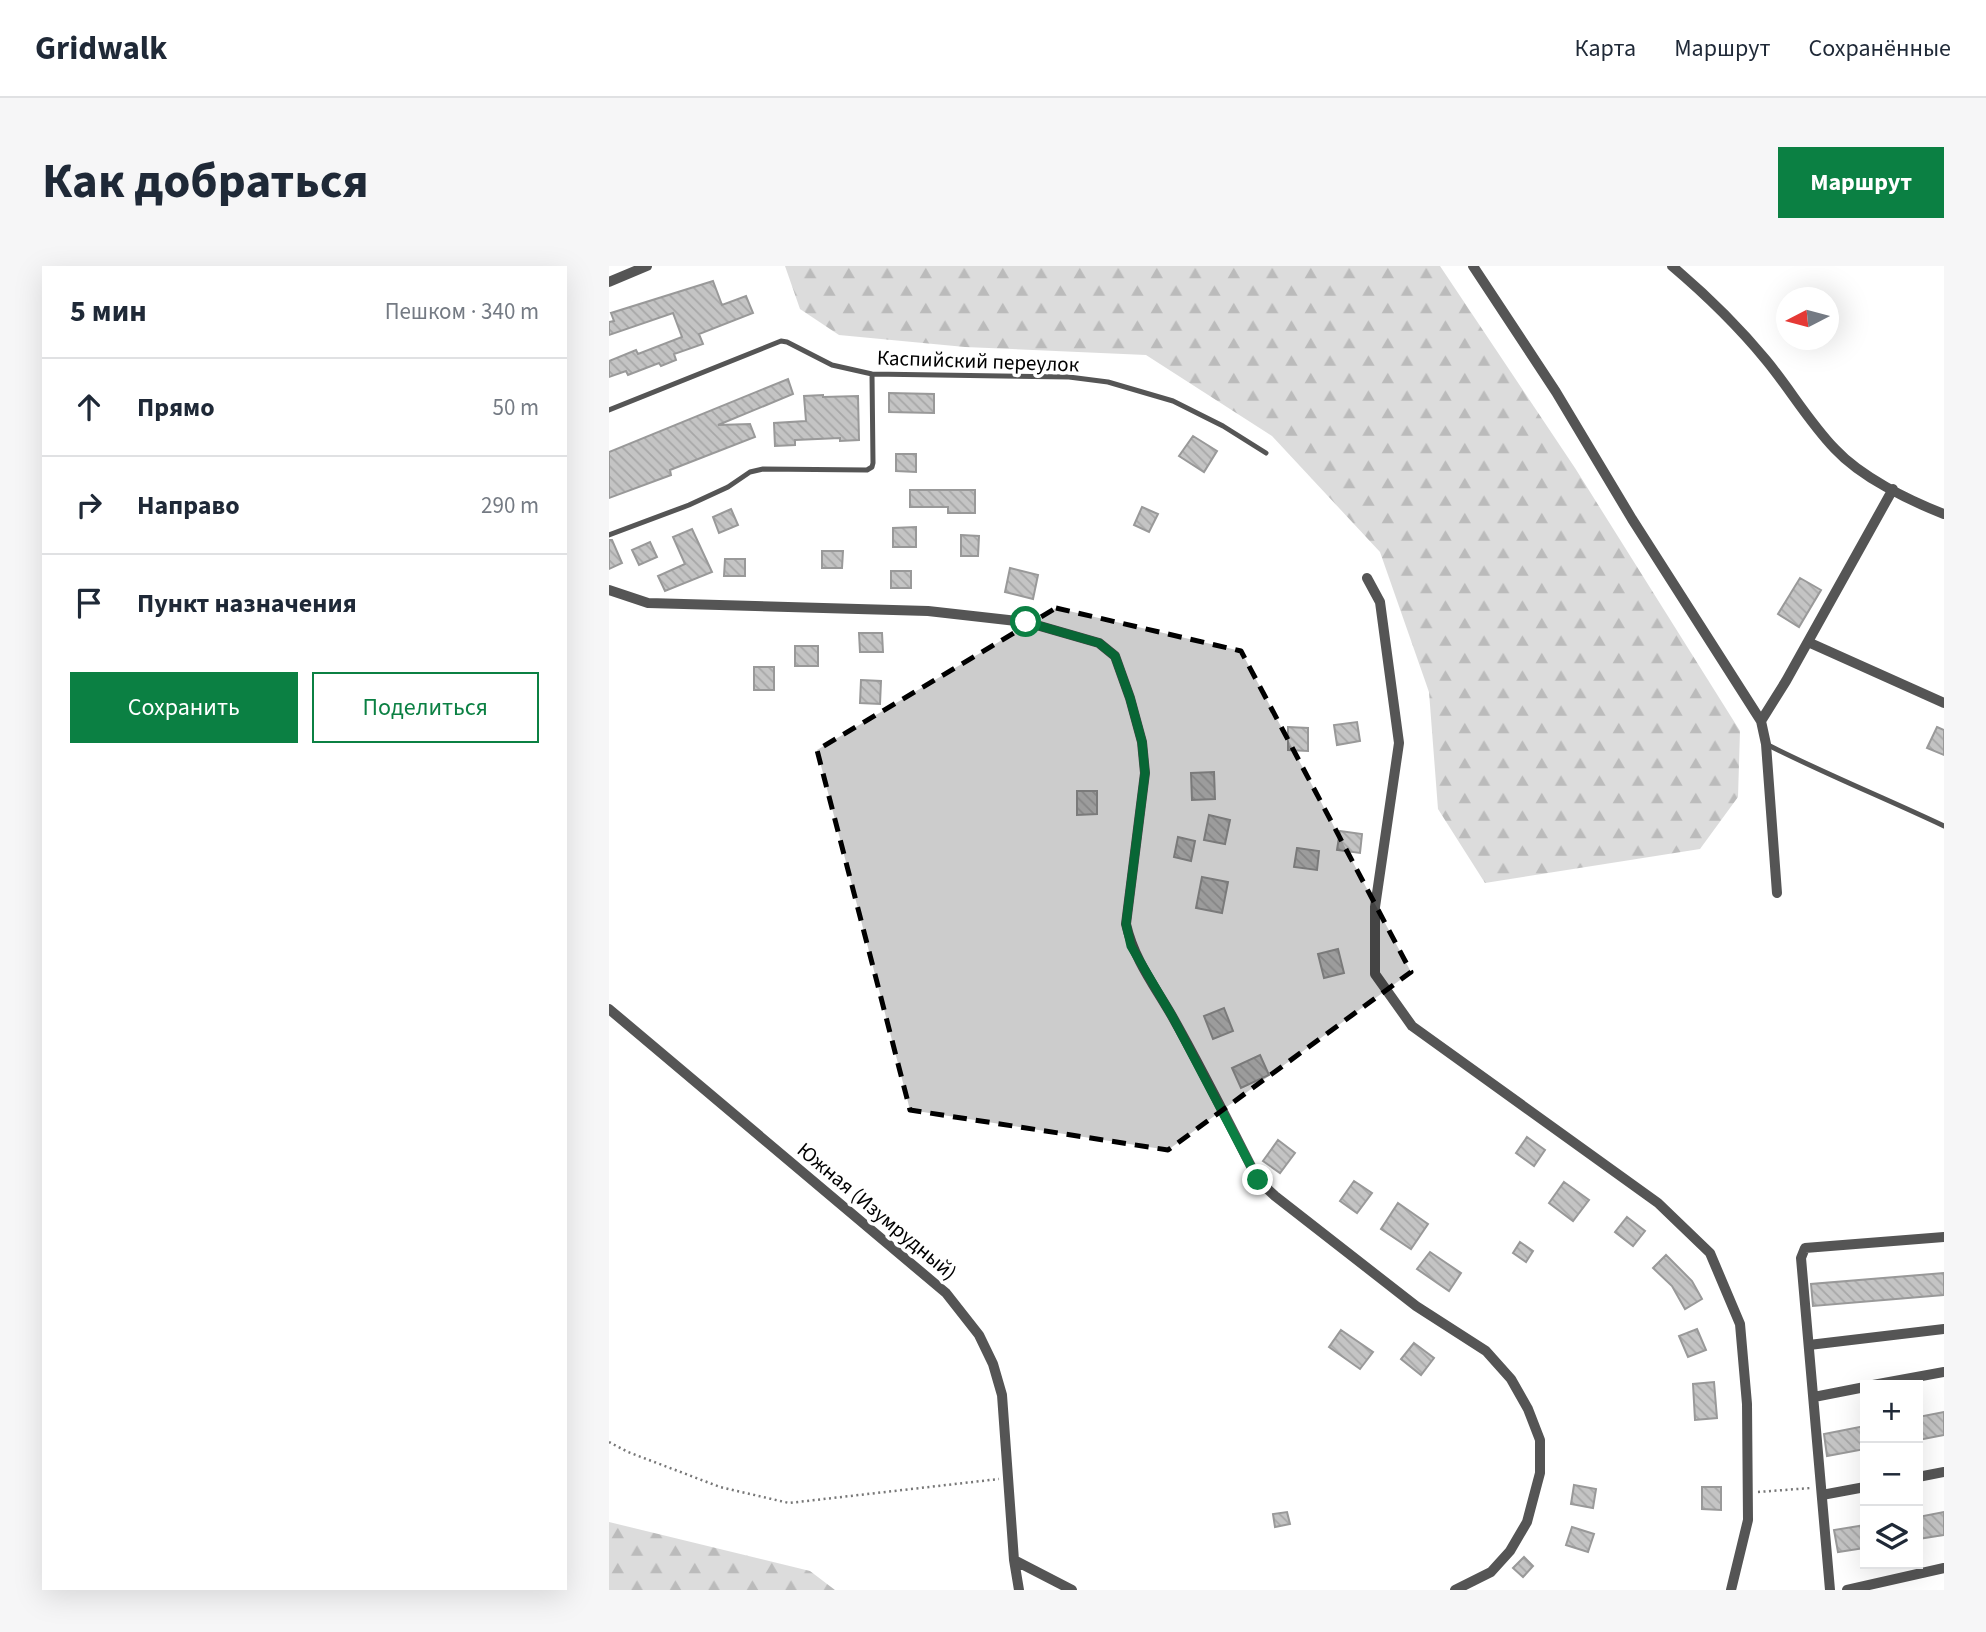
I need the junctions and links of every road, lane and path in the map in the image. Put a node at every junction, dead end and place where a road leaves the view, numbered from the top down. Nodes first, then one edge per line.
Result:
1 (647, 266) edge
2 (1473, 266) edge
3 (1672, 266) edge
4 (609, 282) edge
5 (872, 374) junction
6 (609, 410) edge
7 (1266, 453) dead end
8 (1893, 489) junction
9 (1944, 514) edge
10 (609, 535) edge
11 (1367, 578) dead end
12 (609, 590) edge
13 (1808, 642) junction
14 (1944, 704) edge
15 (1761, 721) junction
16 (1766, 744) junction
17 (1944, 826) edge
18 (1777, 893) dead end
19 (609, 1009) edge
20 (1944, 1237) edge
21 (1944, 1329) edge
22 (1809, 1345) junction
23 (1944, 1372) edge
24 (1900, 1380) edge
25 (1860, 1388) edge
26 (1814, 1396) junction
27 (609, 1442) edge
28 (1944, 1472) edge
29 (1923, 1476) edge
30 (1009, 1478) junction
31 (1860, 1487) edge
32 (1822, 1491) junction
33 (1748, 1492) junction
34 (1014, 1560) junction
35 (1944, 1568) edge
36 (1019, 1590) edge
37 (1072, 1590) edge
38 (1455, 1590) edge
39 (1731, 1590) edge
40 (1830, 1590) edge
41 (1847, 1590) edge

1 - 4 street
2 - 15 street
3 - 8 street
5 - 6 lane, Каспийский переулок
5 - 7 lane, Каспийский переулок
5 - 10 lane
8 - 9 street
8 - 13 street
11 - 33 street
12 - 38 street
13 - 14 street
13 - 15 street
15 - 16 street
16 - 17 lane
16 - 18 street
19 - 30 street, Южная (Изумрудный)
20 - 22 street
21 - 22 street
22 - 26 street
23 - 24 street
25 - 26 street
26 - 32 street
27 - 30 path
28 - 29 street
30 - 34 street, Южная (Изумрудный)
31 - 32 street
32 - 33 path
32 - 40 street
33 - 39 street
34 - 36 street, Южная (Изумрудный)
34 - 37 street
35 - 41 street

